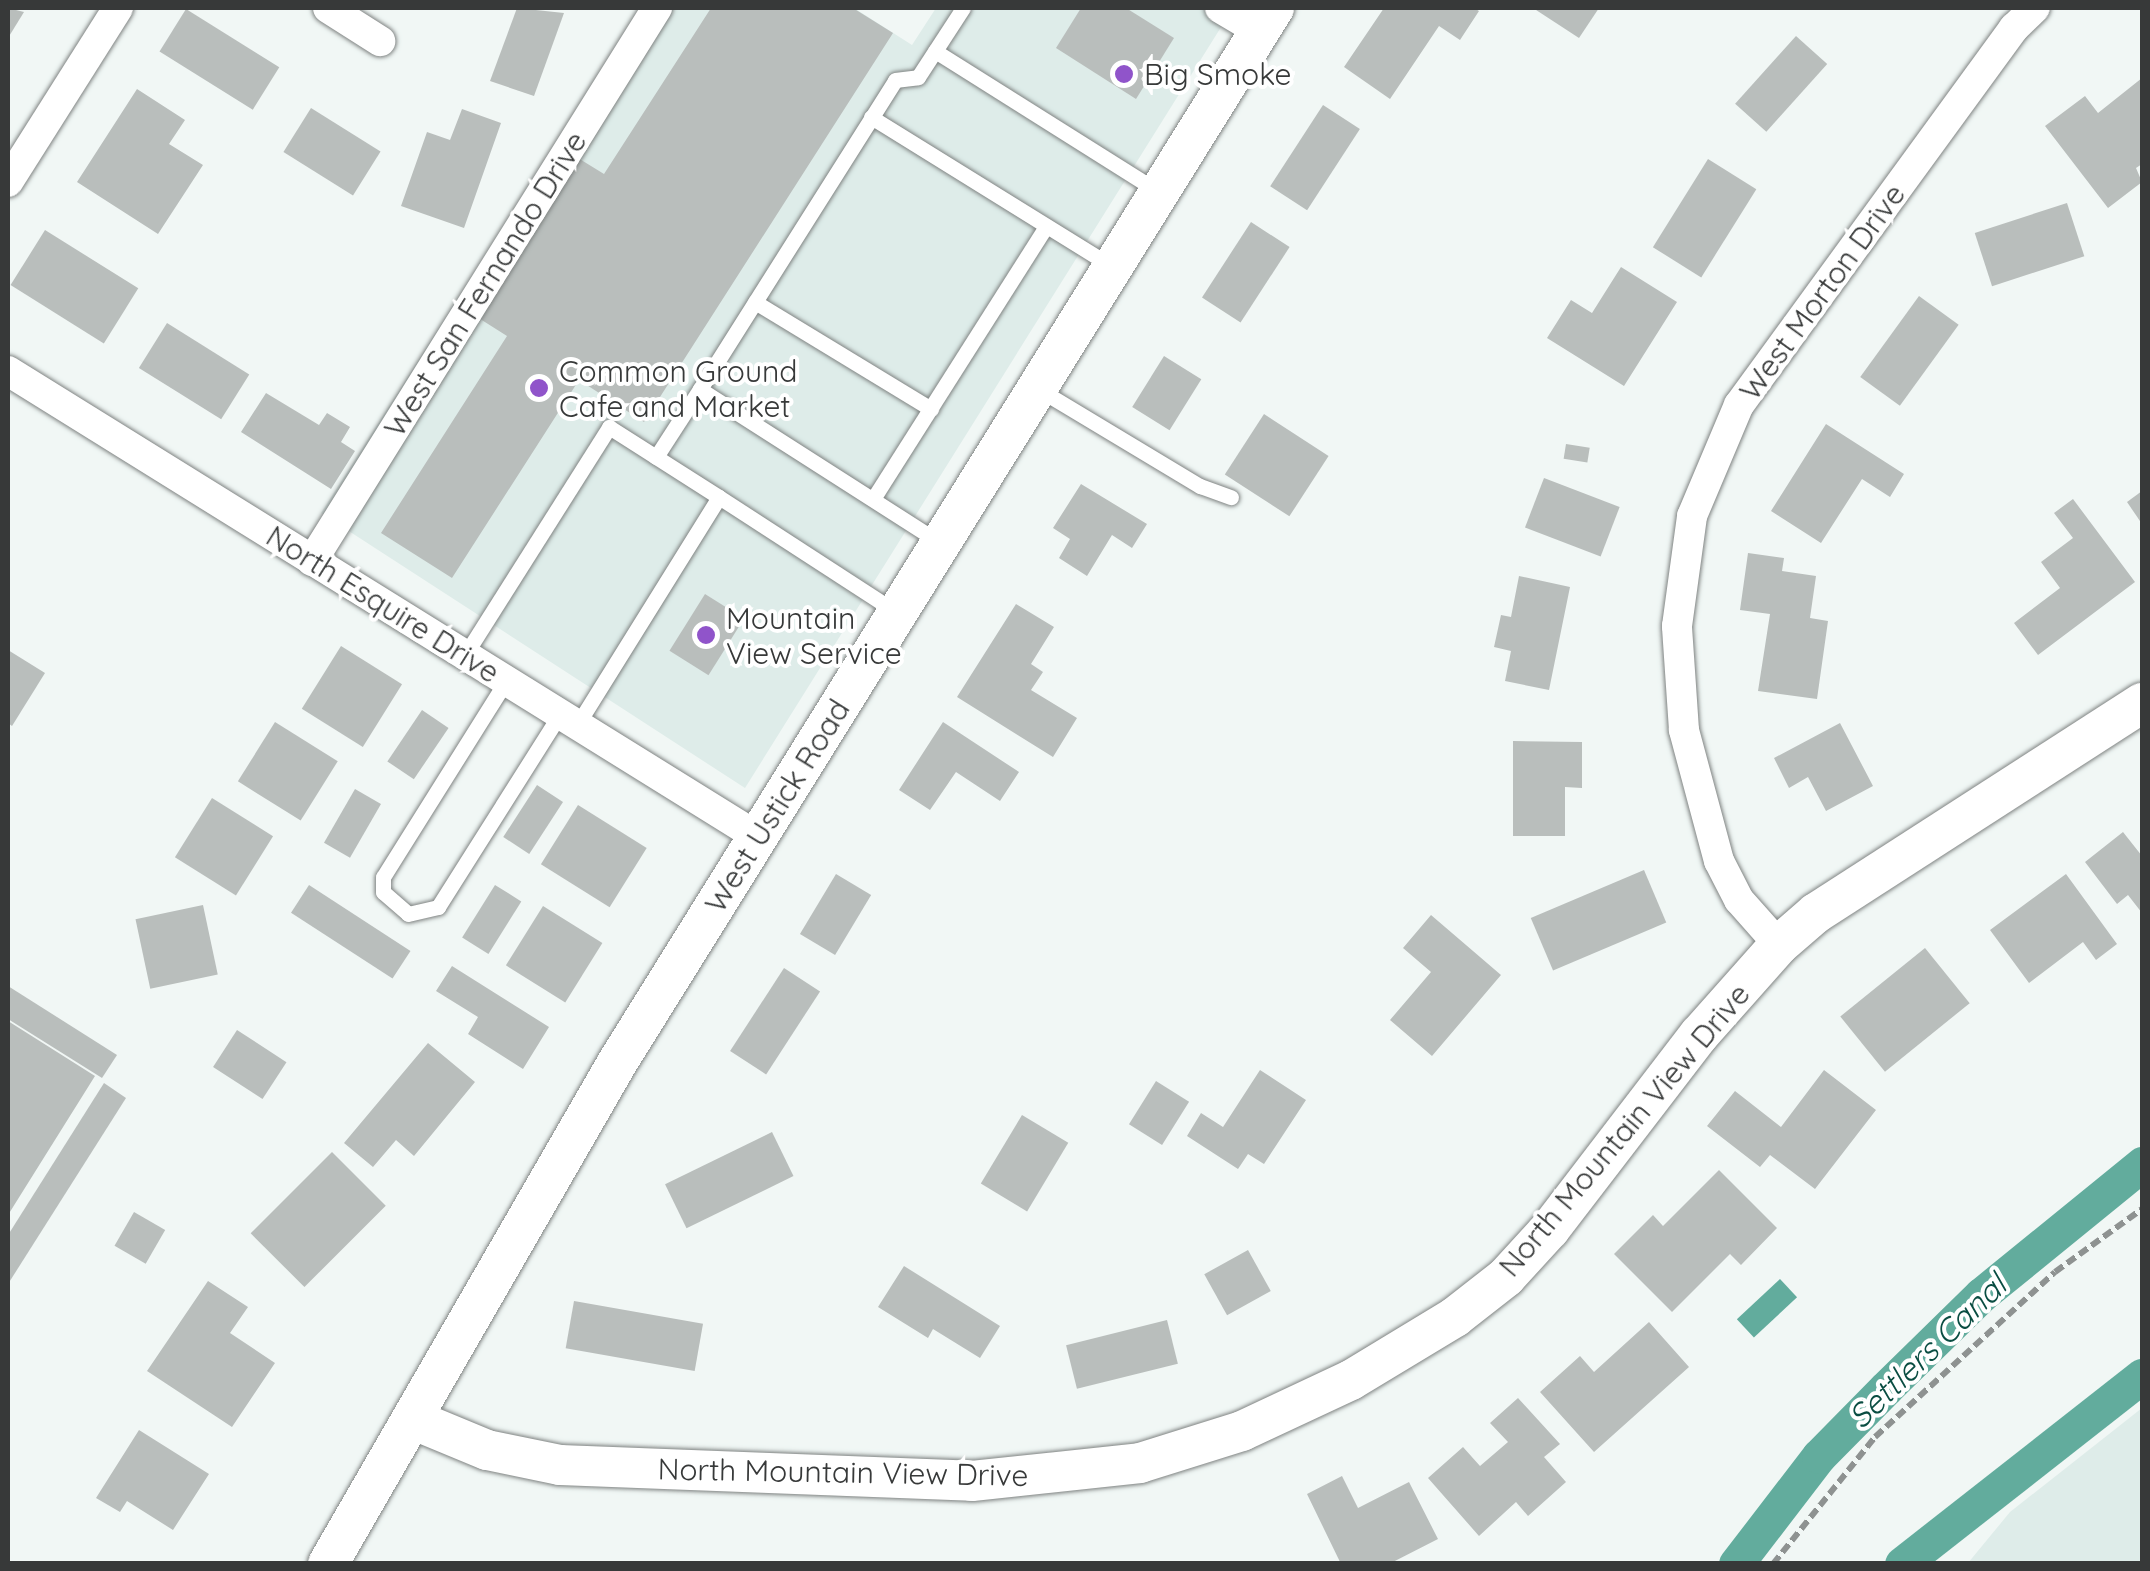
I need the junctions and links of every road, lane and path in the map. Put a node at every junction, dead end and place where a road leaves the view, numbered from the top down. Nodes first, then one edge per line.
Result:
1 (118, 8) edge
2 (328, 8) edge
3 (658, 8) edge
4 (963, 8) edge
5 (1220, 8) edge
6 (2035, 8) edge
7 (1267, 20) edge
8 (380, 41) dead end
9 (935, 51) junction
10 (871, 117) junction
11 (8, 182) edge
12 (1159, 192) junction
13 (1046, 226) junction
14 (1113, 266) junction
15 (754, 302) junction
16 (8, 371) edge
17 (700, 388) junction
18 (1037, 388) junction
19 (930, 409) junction
20 (656, 457) junction
21 (1231, 497) dead end
22 (719, 498) junction
23 (873, 500) junction
24 (941, 543) junction
25 (312, 561) junction
26 (897, 613) junction
27 (465, 655) junction
28 (506, 681) junction
29 (2142, 702) edge
30 (568, 719) junction
31 (758, 837) junction
32 (1780, 945) junction
33 (2142, 1209) edge
34 (412, 1419) junction
35 (328, 1564) edge
36 (1773, 1564) edge

1 - 11 street
2 - 8 street
3 - 25 street, West San Fernando Drive
4 - 9 lane
5 - 7 street
6 - 32 street, West Morton Drive
7 - 12 street, West Ustick Road
9 - 10 lane
9 - 12 lane
10 - 13 lane
10 - 15 lane
12 - 14 street, West Ustick Road
13 - 14 lane
13 - 19 lane
14 - 18 street, West Ustick Road
15 - 17 lane
15 - 19 lane
16 - 25 street, North Esquire Drive
17 - 20 lane
17 - 23 lane
18 - 21 lane
18 - 24 street, West Ustick Road
19 - 23 lane
20 - 22 lane
20 - 27 lane
22 - 26 lane
22 - 30 lane
23 - 24 lane
24 - 26 street, West Ustick Road
25 - 27 street, North Esquire Drive
26 - 31 street, West Ustick Road
27 - 28 street, North Esquire Drive
28 - 30 street, North Esquire Drive
28 - 30 lane
29 - 32 street, North Mountain View Drive
30 - 31 street, North Esquire Drive
31 - 34 street, West Ustick Road
32 - 34 street, North Mountain View Drive
33 - 36 path
34 - 35 street, West Ustick Road

